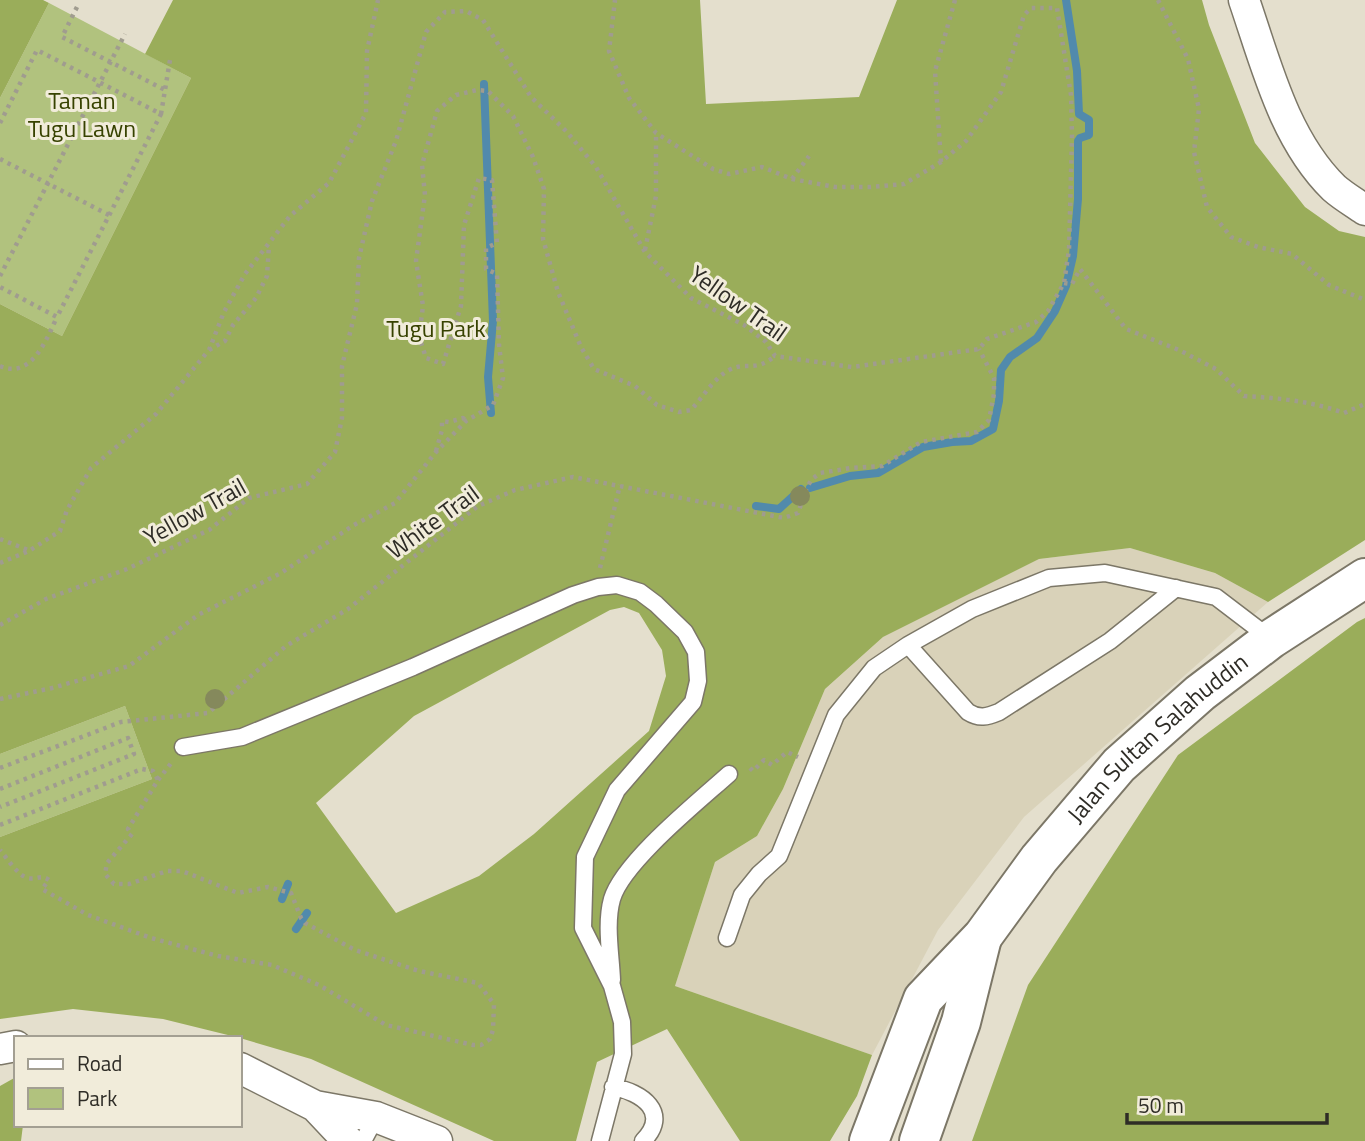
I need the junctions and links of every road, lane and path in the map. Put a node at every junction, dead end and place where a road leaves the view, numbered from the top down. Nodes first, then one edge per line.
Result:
1 (378, 0) edge
2 (615, 0) edge
3 (955, 0) edge
4 (1158, 0) edge
5 (1244, 0) edge
6 (77, 7) dead end
7 (125, 34) dead end
8 (170, 60) dead end
9 (110, 62) junction
10 (99, 82) junction
11 (164, 90) junction
12 (160, 114) junction
13 (0, 123) edge
14 (656, 133) junction
15 (809, 156) dead end
16 (0, 159) edge
17 (941, 162) junction
18 (792, 179) junction
19 (47, 183) junction
20 (1365, 210) edge
21 (109, 215) junction
22 (269, 244) junction
23 (645, 252) junction
24 (0, 276) edge
25 (1066, 284) junction
26 (0, 287) edge
27 (1365, 300) edge
28 (57, 317) junction
29 (979, 349) junction
30 (209, 350) junction
31 (775, 356) junction
32 (0, 366) edge
33 (1365, 404) edge
34 (466, 421) junction
35 (436, 452) junction
36 (620, 485) junction
37 (0, 539) edge
38 (29, 551) junction
39 (0, 563) edge
40 (1365, 578) edge
41 (598, 587) junction
42 (1176, 588) junction
43 (0, 625) edge
44 (1271, 639) junction
45 (908, 645) junction
46 (0, 699) edge
47 (183, 747) dead end
48 (815, 764) junction
49 (0, 768) edge
50 (729, 775) joint
51 (0, 789) edge
52 (0, 807) edge
53 (0, 825) edge
54 (0, 850) edge
55 (983, 936) junction
56 (727, 938) dead end
57 (612, 986) junction
58 (242, 1069) edge
59 (613, 1087) junction
60 (315, 1106) junction
61 (369, 1129) edge
62 (348, 1141) edge
63 (437, 1141) edge
64 (600, 1141) edge
65 (643, 1141) edge
66 (869, 1141) edge
67 (919, 1141) edge

1 - 22 path
2 - 14 path, Yellow Trail
3 - 17 path
4 - 27 path
5 - 20 street
6 - 9 path
7 - 9 path
8 - 11 path
9 - 10 path
9 - 11 path
10 - 12 path
10 - 13 path
10 - 19 path
11 - 12 path
12 - 21 path
14 - 18 path, Yellow Trail
14 - 23 path
15 - 18 path
16 - 19 path
17 - 18 path, Yellow Trail
17 - 25 path, Yellow Trail
19 - 21 path
19 - 24 path
21 - 28 path
22 - 30 path
22 - 30 path
23 - 31 path, Yellow Trail
23 - 43 path, Yellow Trail
25 - 29 path, Yellow Trail
25 - 33 path
26 - 28 path
28 - 32 path
29 - 31 path, Yellow Trail
29 - 36 path, White Trail
30 - 38 path
31 - 34 path, White Trail
34 - 35 path, White Trail
34 - 35 path
35 - 46 path, White Trail
36 - 41 path
36 - 49 path, White Trail
37 - 38 path
38 - 39 path
40 - 44 street, Jalan Sultan Salahuddin
41 - 47 lane
41 - 57 lane
42 - 44 lane
42 - 45 lane
42 - 45 lane
44 - 55 street, Jalan Sultan Salahuddin
45 - 48 lane
48 - 50 path
48 - 56 lane
50 - 57 lane
51 - 52 path
53 - 54 path
55 - 66 street, Jalan Sultan Salahuddin
55 - 67 street, Jalan Sultan Salahuddin
57 - 59 lane
58 - 60 street
59 - 64 lane
59 - 65 lane
60 - 61 street
60 - 62 street
61 - 63 street

